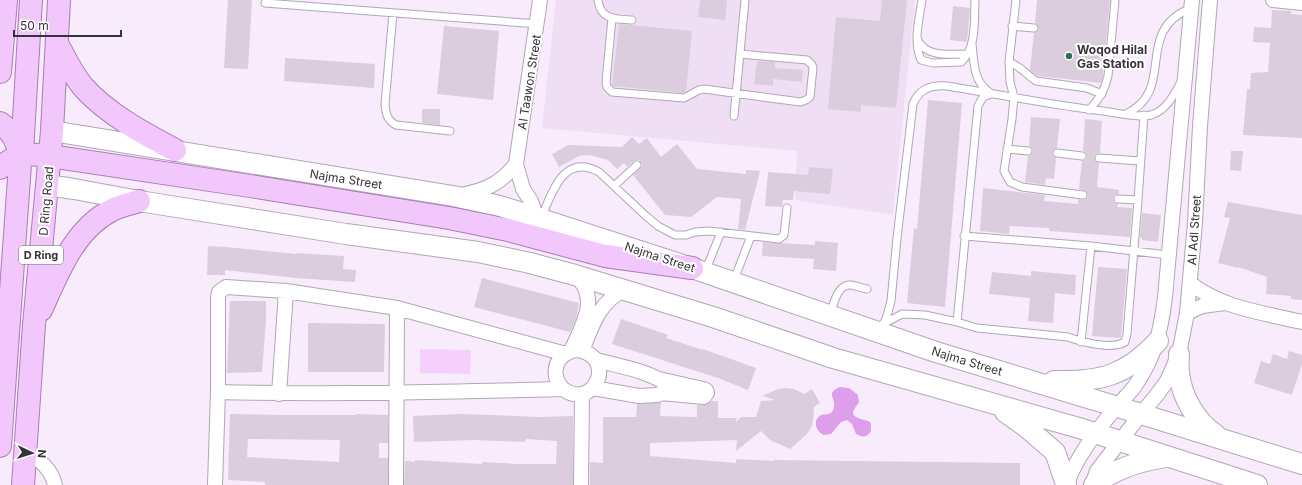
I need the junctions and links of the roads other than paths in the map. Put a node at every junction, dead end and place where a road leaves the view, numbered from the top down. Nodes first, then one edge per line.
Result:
1 (5, 0) edge
2 (31, 0) edge
3 (59, 0) edge
4 (70, 0) edge
5 (540, 0) edge
6 (598, 0) edge
7 (746, 0) edge
8 (928, 0) edge
9 (975, 0) edge
10 (1016, 0) edge
11 (1116, 0) edge
12 (1210, 0) edge
13 (1273, 0) edge
14 (921, 2) edge
15 (265, 3) dead end
16 (1302, 3) edge
17 (1191, 4) edge
18 (0, 6) edge
19 (393, 13) junction
20 (612, 18) junction
21 (632, 20) dead end
22 (538, 24) junction
23 (1012, 26) junction
24 (1034, 28) dead end
25 (58, 33) junction
26 (916, 38) junction
27 (972, 43) junction
28 (740, 54) junction
29 (968, 54) junction
30 (1009, 62) junction
31 (0, 72) edge
32 (1186, 76) junction
33 (736, 94) junction
34 (993, 94) junction
35 (1102, 94) junction
36 (1014, 97) junction
37 (1088, 110) junction
38 (1126, 114) junction
39 (734, 116) dead end
40 (1144, 116) junction
41 (0, 122) edge
42 (23, 126) junction
43 (52, 131) junction
44 (450, 131) dead end
45 (1007, 149) junction
46 (175, 150) junction
47 (1028, 151) dead end
48 (1056, 153) dead end
49 (17, 154) edge
50 (50, 156) junction
51 (1082, 156) dead end
52 (1099, 158) dead end
53 (1140, 161) junction
54 (516, 164) junction
55 (637, 165) dead end
56 (0, 168) edge
57 (10, 180) edge
58 (47, 185) junction
59 (614, 186) junction
60 (1083, 195) dead end
61 (453, 196) junction
62 (1118, 199) dead end
63 (1138, 200) junction
64 (139, 202) junction
65 (787, 208) dead end
66 (539, 218) junction
67 (721, 232) junction
68 (751, 236) junction
69 (964, 236) junction
70 (1091, 246) junction
71 (1134, 252) junction
72 (1168, 255) junction
73 (698, 270) junction
74 (575, 275) junction
75 (733, 282) junction
76 (1190, 282) junction
77 (867, 289) dead end
78 (626, 290) junction
79 (286, 291) junction
80 (1225, 303) junction
81 (397, 308) junction
82 (1187, 313) junction
83 (829, 316) junction
84 (956, 322) junction
85 (1302, 322) edge
86 (34, 325) junction
87 (876, 327) junction
88 (1158, 341) junction
89 (1081, 342) junction
90 (573, 352) junction
91 (1179, 354) junction
92 (596, 360) junction
93 (659, 379) junction
94 (1031, 381) junction
95 (563, 389) junction
96 (588, 391) junction
97 (218, 392) junction
98 (397, 393) junction
99 (661, 393) junction
100 (279, 394) junction
101 (990, 402) junction
102 (1117, 407) junction
103 (1141, 414) junction
104 (1095, 433) junction
105 (1221, 438) junction
106 (1120, 442) junction
107 (0, 446) edge
108 (26, 450) junction
109 (1168, 457) junction
110 (1302, 464) edge
111 (1221, 480) edge
112 (23, 485) edge
113 (55, 485) edge
114 (215, 485) edge
115 (396, 485) edge
116 (581, 485) edge
117 (1066, 485) edge
118 (1093, 485) edge
119 (1257, 485) edge

1 - 18 main road
1 - 31 main road
2 - 42 main road
3 - 25 main road, D Ring Road / D Ring
4 - 25 main road
5 - 22 street, Al Taawon Street
6 - 20 lane
7 - 28 lane
8 - 14 lane
9 - 27 lane
10 - 23 lane
11 - 35 lane
12 - 76 street, Al Adl Street
13 - 16 street
14 - 26 lane
15 - 19 lane
17 - 32 street, Al Adl Street
17 - 38 lane
19 - 22 lane
19 - 44 lane
20 - 21 lane
20 - 33 lane
22 - 54 street, Al Taawon Street
23 - 24 lane
23 - 30 lane
25 - 43 main road, D Ring Road / D Ring
25 - 46 main road
26 - 29 lane
26 - 29 lane
27 - 29 lane
27 - 34 lane
28 - 33 lane
28 - 33 lane
30 - 35 lane
30 - 36 lane
32 - 40 lane
32 - 72 street, Al Adl Street
33 - 39 lane
34 - 36 lane
34 - 69 lane
34 - 87 lane
35 - 37 lane
36 - 37 lane
36 - 45 lane
37 - 38 lane
38 - 40 lane
40 - 53 lane
41 - 42 main road, Najma Street
41 - 49 main road
42 - 43 main road, Najma Street
42 - 49 main road
43 - 46 main road, Najma Street
43 - 49 main road
43 - 50 main road, D Ring Road / D Ring
45 - 47 lane
45 - 60 lane
46 - 61 main road, Najma Street
48 - 51 lane
49 - 50 main road
49 - 56 main road
49 - 57 main road
49 - 58 main road
50 - 58 main road, D Ring Road / D Ring
50 - 73 main road
52 - 53 lane
53 - 63 lane
54 - 61 street
54 - 66 street, Al Taawon Street
55 - 59 lane
57 - 58 main road
57 - 107 main road
58 - 64 main road
58 - 86 main road, D Ring Road / D Ring
59 - 66 lane
59 - 67 lane
61 - 66 main road, Najma Street
62 - 63 lane
63 - 71 lane
64 - 74 main road
64 - 86 main road
65 - 68 lane
66 - 73 main road, Najma Street
67 - 68 lane
67 - 73 lane
68 - 75 lane
69 - 70 lane
69 - 84 lane
70 - 71 lane
70 - 89 lane
71 - 72 lane
71 - 89 lane
72 - 88 street, Al Adl Street
73 - 75 main road, Najma Street
74 - 78 main road
74 - 90 street
75 - 83 main road, Najma Street
76 - 80 street
76 - 82 street, Al Adl Street
77 - 83 lane
78 - 90 street
78 - 101 main road
79 - 81 street
79 - 97 street
79 - 100 street
80 - 82 street
80 - 85 street
81 - 90 street
81 - 98 street
82 - 91 street, Al Adl Street
83 - 87 main road, Najma Street
84 - 87 lane
84 - 89 lane
86 - 108 main road, D Ring Road / D Ring
87 - 94 main road, Najma Street
88 - 94 main road
88 - 102 street, Al Adl Street
90 - 92 street
90 - 95 street
91 - 103 street, Al Adl Street
91 - 105 main road
92 - 93 street
92 - 96 street
93 - 99 street
93 - 99 street
94 - 102 main road, Najma Street
95 - 96 street
95 - 98 street
96 - 99 street
96 - 116 street
97 - 100 street
97 - 114 street
98 - 100 street
98 - 115 street
101 - 104 main road
101 - 117 main road
102 - 103 main road, Najma Street
102 - 104 street, Al Adl Street
103 - 105 main road, Najma Street
103 - 106 street, Al Adl Street
104 - 106 main road
104 - 117 street, Al Adl Street
105 - 110 main road, Najma Street
106 - 109 main road
106 - 118 street, Al Adl Street
108 - 112 main road, D Ring Road / D Ring
108 - 113 street
109 - 111 main road
109 - 118 main road
111 - 119 main road

